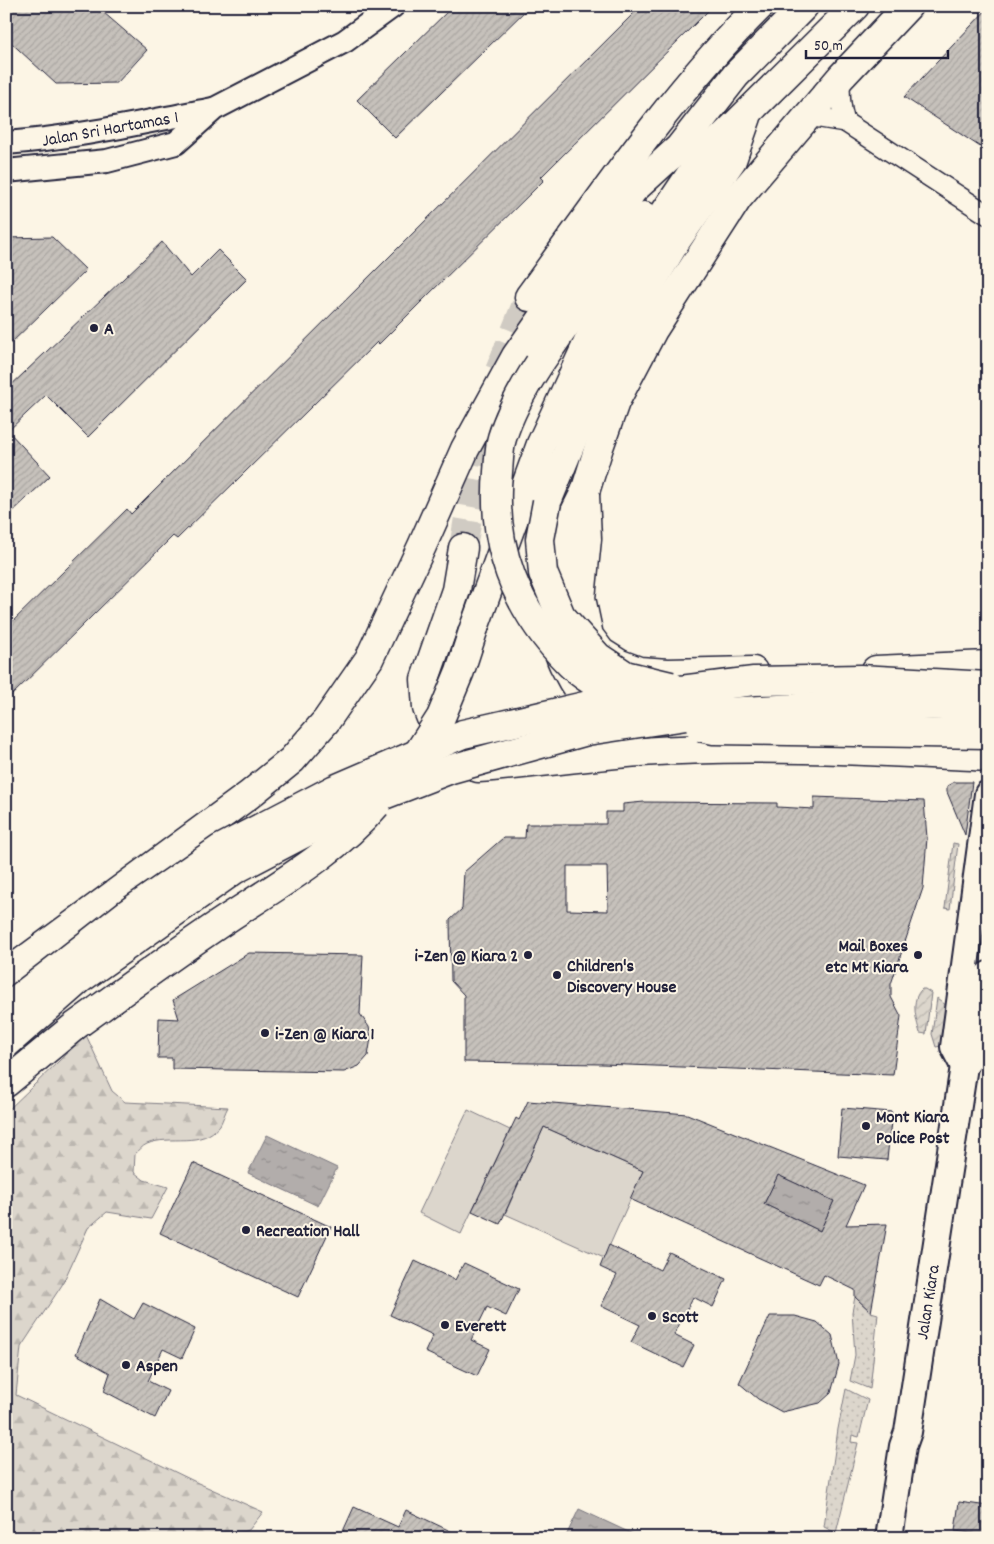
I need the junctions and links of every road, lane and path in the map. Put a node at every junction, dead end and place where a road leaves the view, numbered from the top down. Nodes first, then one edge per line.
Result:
1 (393, 6) edge
2 (760, 6) edge
3 (804, 6) edge
4 (855, 6) edge
5 (908, 6) edge
6 (841, 77) junction
7 (214, 109) junction
8 (748, 113) junction
9 (808, 116) junction
10 (845, 122) junction
11 (6, 143) edge
12 (679, 148) junction
13 (6, 171) edge
14 (988, 215) edge
15 (529, 297) tunnel mouth
16 (585, 492) junction
17 (463, 548) tunnel mouth
18 (988, 665) edge
19 (988, 679) edge
20 (988, 686) edge
21 (988, 692) edge
22 (988, 709) edge
23 (988, 720) edge
24 (988, 734) edge
25 (988, 757) edge
26 (531, 764) junction
27 (988, 794) edge
28 (6, 974) edge
29 (988, 975) edge
30 (6, 1008) edge
31 (6, 1044) edge
32 (964, 1066) junction
33 (6, 1083) edge
34 (889, 1538) edge

1 - 7 street, Jalan Sri Hartamas 1
2 - 15 highway
3 - 12 highway
4 - 8 highway
5 - 6 highway
6 - 9 highway
6 - 10 street
7 - 11 street, Jalan Sri Hartamas 1
7 - 13 street, Jalan Sri Hartamas 1
8 - 19 highway, bridge
8 - 33 highway, bridge
9 - 10 street
9 - 16 highway
10 - 14 street
12 - 24 highway, bridge
12 - 28 highway
16 - 18 highway
16 - 21 highway
17 - 26 highway
20 - 30 highway, bridge
22 - 31 highway, bridge
23 - 26 highway
25 - 26 highway
27 - 32 main road
29 - 32 main road, Jalan Kiara
32 - 34 main road, Jalan Kiara

